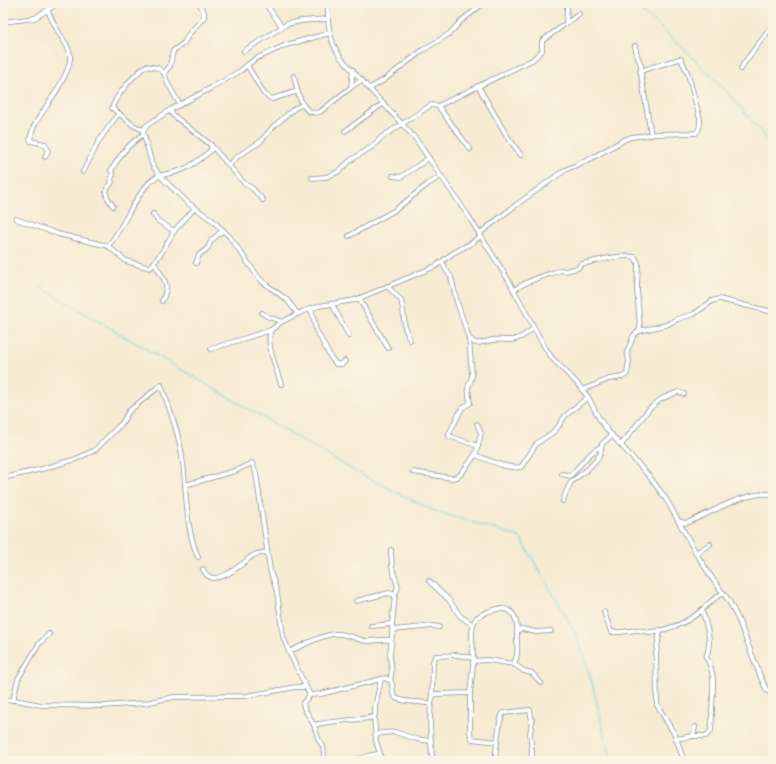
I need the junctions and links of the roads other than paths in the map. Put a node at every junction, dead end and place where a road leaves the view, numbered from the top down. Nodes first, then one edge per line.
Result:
1 (58, 3) edge
2 (198, 3) edge
3 (265, 3) edge
4 (328, 3) edge
5 (482, 4) edge
6 (567, 7) dead end
7 (48, 11) junction
8 (579, 14) dead end
9 (327, 19) junction
10 (3, 22) edge
11 (566, 24) junction
12 (773, 26) edge
13 (282, 27) junction
14 (330, 33) junction
15 (635, 46) dead end
16 (244, 51) dead end
17 (247, 65) junction
18 (741, 69) dead end
19 (353, 70) junction
20 (640, 71) junction
21 (164, 73) junction
22 (294, 76) dead end
23 (362, 80) junction
24 (478, 86) junction
25 (351, 88) junction
26 (370, 88) junction
27 (297, 90) junction
28 (384, 103) junction
29 (180, 105) junction
30 (302, 105) junction
31 (438, 106) junction
32 (170, 110) junction
33 (119, 113) junction
34 (403, 124) junction
35 (345, 131) dead end
36 (143, 132) junction
37 (651, 135) junction
38 (211, 145) junction
39 (470, 149) dead end
40 (521, 155) dead end
41 (45, 157) dead end
42 (429, 158) junction
43 (229, 165) junction
44 (83, 172) dead end
45 (159, 175) junction
46 (393, 176) dead end
47 (441, 176) junction
48 (312, 178) dead end
49 (263, 200) dead end
50 (113, 206) dead end
51 (194, 208) junction
52 (152, 214) dead end
53 (16, 219) dead end
54 (223, 230) junction
55 (174, 231) junction
56 (480, 235) junction
57 (349, 236) dead end
58 (108, 246) junction
59 (442, 262) junction
60 (154, 263) junction
61 (196, 263) dead end
62 (388, 286) junction
63 (514, 291) junction
64 (360, 298) junction
65 (162, 301) dead end
66 (332, 304) junction
67 (312, 308) junction
68 (773, 312) edge
69 (262, 313) dead end
70 (298, 314) junction
71 (281, 322) junction
72 (534, 328) junction
73 (271, 330) junction
74 (639, 331) junction
75 (349, 336) dead end
76 (469, 338) junction
77 (410, 340) dead end
78 (388, 348) dead end
79 (211, 349) dead end
80 (345, 361) dead end
81 (281, 384) dead end
82 (582, 390) junction
83 (684, 394) dead end
84 (588, 397) junction
85 (477, 424) dead end
86 (612, 435) junction
87 (621, 445) junction
88 (478, 446) junction
89 (600, 447) junction
90 (475, 455) junction
91 (3, 469) edge
92 (413, 472) dead end
93 (562, 474) dead end
94 (4, 478) edge
95 (185, 485) junction
96 (773, 494) edge
97 (563, 501) dead end
98 (678, 521) junction
99 (710, 544) dead end
100 (391, 550) dead end
101 (267, 552) junction
102 (696, 553) junction
103 (198, 557) dead end
104 (203, 569) dead end
105 (429, 581) dead end
106 (723, 593) junction
107 (395, 595) junction
108 (356, 601) dead end
109 (702, 610) junction
110 (604, 612) dead end
111 (392, 624) junction
112 (473, 625) junction
113 (371, 626) dead end
114 (439, 627) dead end
115 (392, 630) junction
116 (519, 630) junction
117 (660, 630) junction
118 (551, 631) dead end
119 (49, 634) dead end
120 (391, 640) junction
121 (289, 652) junction
122 (474, 659) junction
123 (514, 664) junction
124 (381, 679) junction
125 (390, 680) junction
126 (541, 683) dead end
127 (305, 687) junction
128 (470, 693) junction
129 (310, 695) junction
130 (432, 696) junction
131 (773, 697) edge
132 (13, 700) junction
133 (4, 701) edge
134 (431, 704) junction
135 (374, 717) junction
136 (314, 725) junction
137 (695, 727) dead end
138 (376, 735) junction
139 (693, 736) junction
140 (676, 739) junction
141 (430, 741) junction
142 (497, 742) junction
143 (379, 754) junction
144 (325, 761) edge
145 (354, 761) edge
146 (382, 761) edge
147 (433, 761) edge
148 (495, 761) edge
149 (531, 761) edge
150 (684, 761) edge

1 - 7 street
2 - 21 street
3 - 13 street
4 - 9 street
5 - 26 street
6 - 11 street
7 - 10 street
7 - 41 street
8 - 11 street
9 - 13 street
9 - 14 street
11 - 24 street
12 - 18 street
13 - 16 street
14 - 17 street
14 - 19 street
15 - 20 street
17 - 27 street
17 - 29 street
19 - 23 street
19 - 25 street
20 - 37 street
20 - 37 street
21 - 29 street
21 - 33 street
22 - 27 street
23 - 25 street
23 - 26 street
24 - 31 street
24 - 40 street
25 - 30 street
26 - 28 street
27 - 30 street
28 - 34 street
28 - 35 street
29 - 32 street
30 - 43 street
31 - 34 street
31 - 39 street
32 - 36 street
32 - 38 street
33 - 36 street
33 - 44 street
34 - 42 street
34 - 48 street
36 - 45 street
36 - 50 street
37 - 56 street
38 - 43 street
38 - 45 street
42 - 46 street
42 - 47 street
43 - 49 street
45 - 51 street
45 - 58 street
47 - 56 street
47 - 57 street
51 - 54 street
51 - 55 street
52 - 55 street
53 - 58 street
54 - 61 street
54 - 70 street
55 - 60 street
56 - 59 street
56 - 63 street
58 - 60 street
59 - 62 street
59 - 76 street
60 - 65 street
62 - 64 street
62 - 77 street
63 - 72 street
63 - 74 street
64 - 66 street
64 - 78 street
66 - 67 street
66 - 75 street
67 - 70 street
67 - 80 street
68 - 74 street
69 - 71 street
70 - 71 street
71 - 73 street
72 - 76 street
72 - 82 street
73 - 79 street
73 - 81 street
74 - 82 street
76 - 88 street
82 - 84 street
83 - 87 street
84 - 86 street
84 - 90 street
85 - 88 street
86 - 87 street
86 - 89 street
87 - 98 street
88 - 90 street
89 - 93 street
89 - 97 street
90 - 92 street
91 - 94 street
94 - 95 street
95 - 101 street
95 - 103 street
96 - 98 street
98 - 102 street
99 - 102 street
100 - 107 street
101 - 104 street
101 - 121 street
102 - 106 street
105 - 112 street
106 - 109 street
106 - 131 street
107 - 108 street
107 - 111 street
109 - 117 street
109 - 139 street
110 - 117 street
111 - 113 street
111 - 115 street
112 - 116 street
112 - 122 street
114 - 115 street
115 - 120 street
116 - 118 street
116 - 123 street
117 - 140 street
119 - 132 street
120 - 121 street
120 - 125 street
121 - 127 street
122 - 123 street
122 - 128 street
122 - 130 street
123 - 126 street
124 - 125 street
124 - 129 street
124 - 135 street
125 - 134 street
127 - 129 street
127 - 132 street
128 - 130 street
128 - 142 street
129 - 136 street
130 - 134 street
132 - 133 street
134 - 141 street
135 - 136 street
135 - 138 street
136 - 144 street
137 - 139 street
138 - 141 street
138 - 143 street
139 - 140 street
140 - 150 street
141 - 147 street
142 - 148 street
142 - 149 street
143 - 145 street
143 - 146 street

